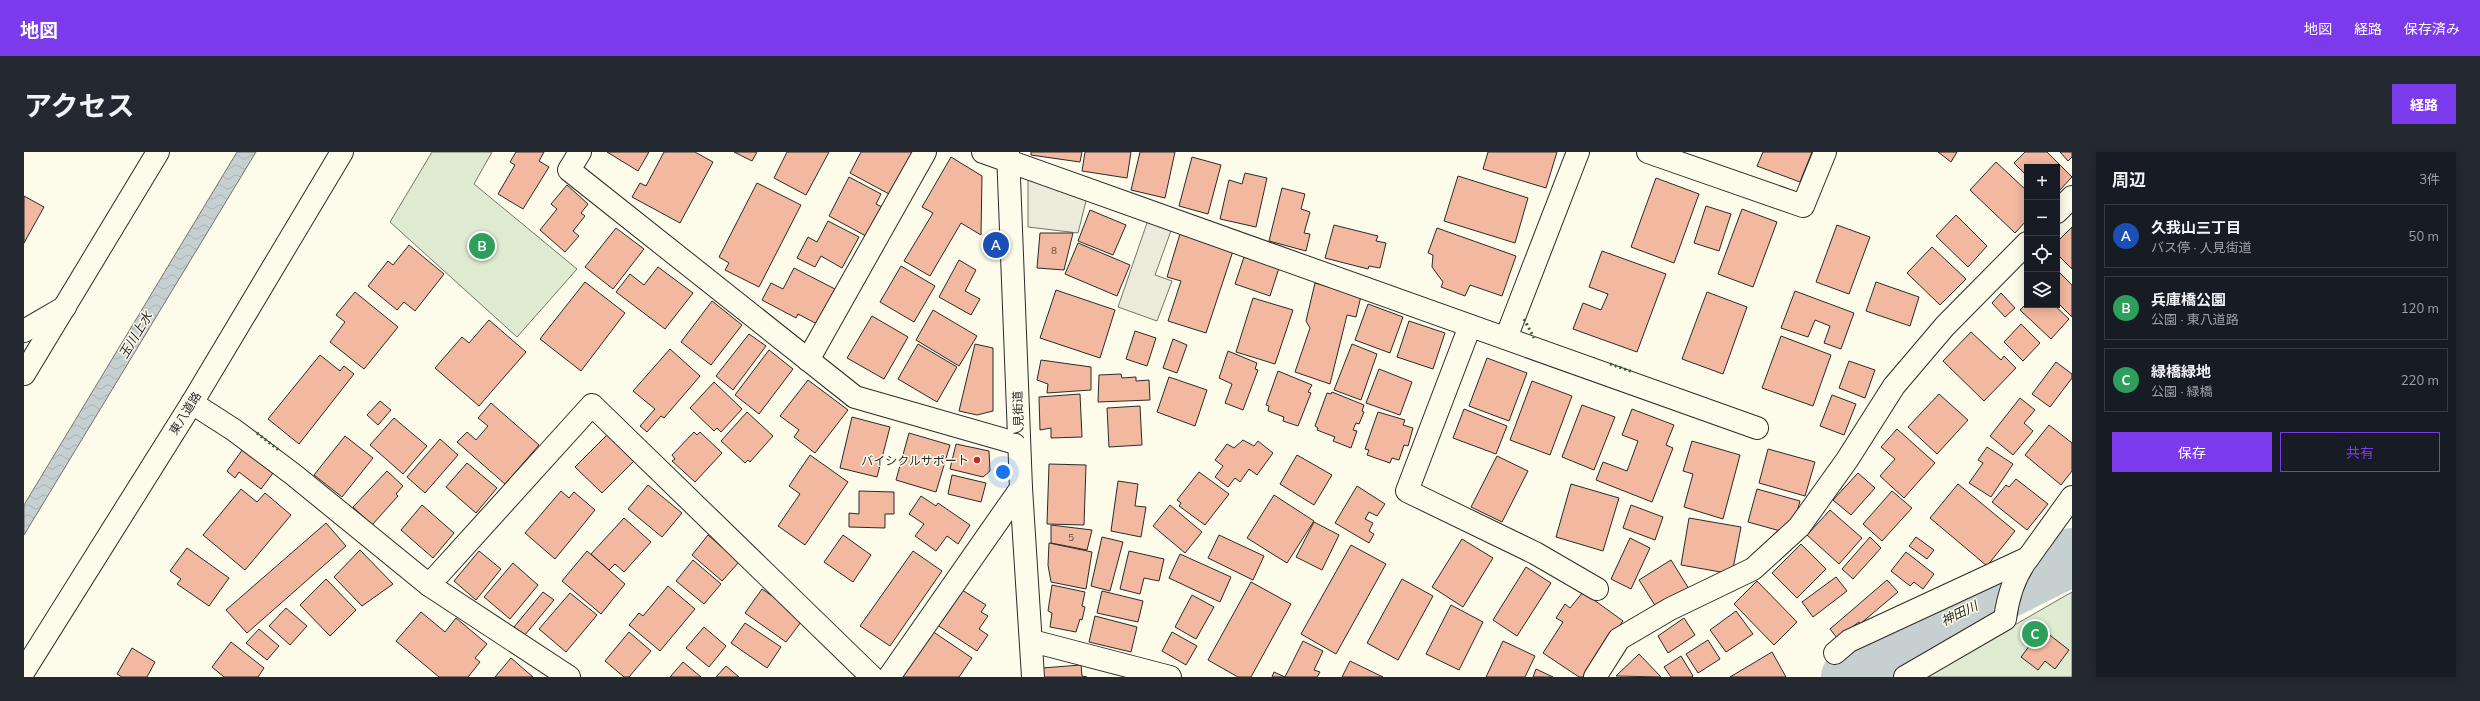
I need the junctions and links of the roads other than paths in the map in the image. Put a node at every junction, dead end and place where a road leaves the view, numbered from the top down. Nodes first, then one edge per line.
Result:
1 (158, 152) edge
2 (342, 152) edge
3 (580, 152) edge
4 (925, 152) edge
5 (984, 152) edge
6 (1578, 152) edge
7 (1648, 152) edge
8 (1825, 152) edge
9 (1009, 156) edge
10 (2072, 197) edge
11 (2060, 209) edge
12 (2024, 246) edge
13 (65, 307) junction
14 (1470, 326) junction
15 (24, 331) edge
16 (1506, 338) junction
17 (808, 360) junction
18 (24, 374) edge
19 (192, 403) junction
20 (1757, 428) dead end
21 (1019, 444) junction
22 (1021, 488) junction
23 (2072, 497) edge
24 (2022, 565) junction
25 (429, 585) junction
26 (1597, 589) dead end
27 (1032, 641) junction
28 (1836, 653) dead end
29 (24, 671) edge
30 (569, 677) edge
31 (872, 677) edge
32 (889, 677) edge
33 (1033, 677) edge
34 (1170, 677) edge
35 (1595, 677) edge
36 (1905, 677) edge

1 - 13 street
2 - 19 street, 東八道路
3 - 17 street
4 - 17 street
5 - 9 street
6 - 16 street
7 - 8 street
9 - 14 street
9 - 21 street, 人見街道
10 - 11 street
12 - 35 street
13 - 15 street
13 - 18 street
14 - 16 street
14 - 26 street
16 - 20 street
17 - 21 street
19 - 25 street
19 - 29 street, 東八道路
21 - 22 street, 人見街道
22 - 27 street, 人見街道
22 - 32 street
23 - 24 street
24 - 28 street
24 - 36 street
25 - 30 street
25 - 31 street
27 - 33 street, 人見街道
27 - 34 street

